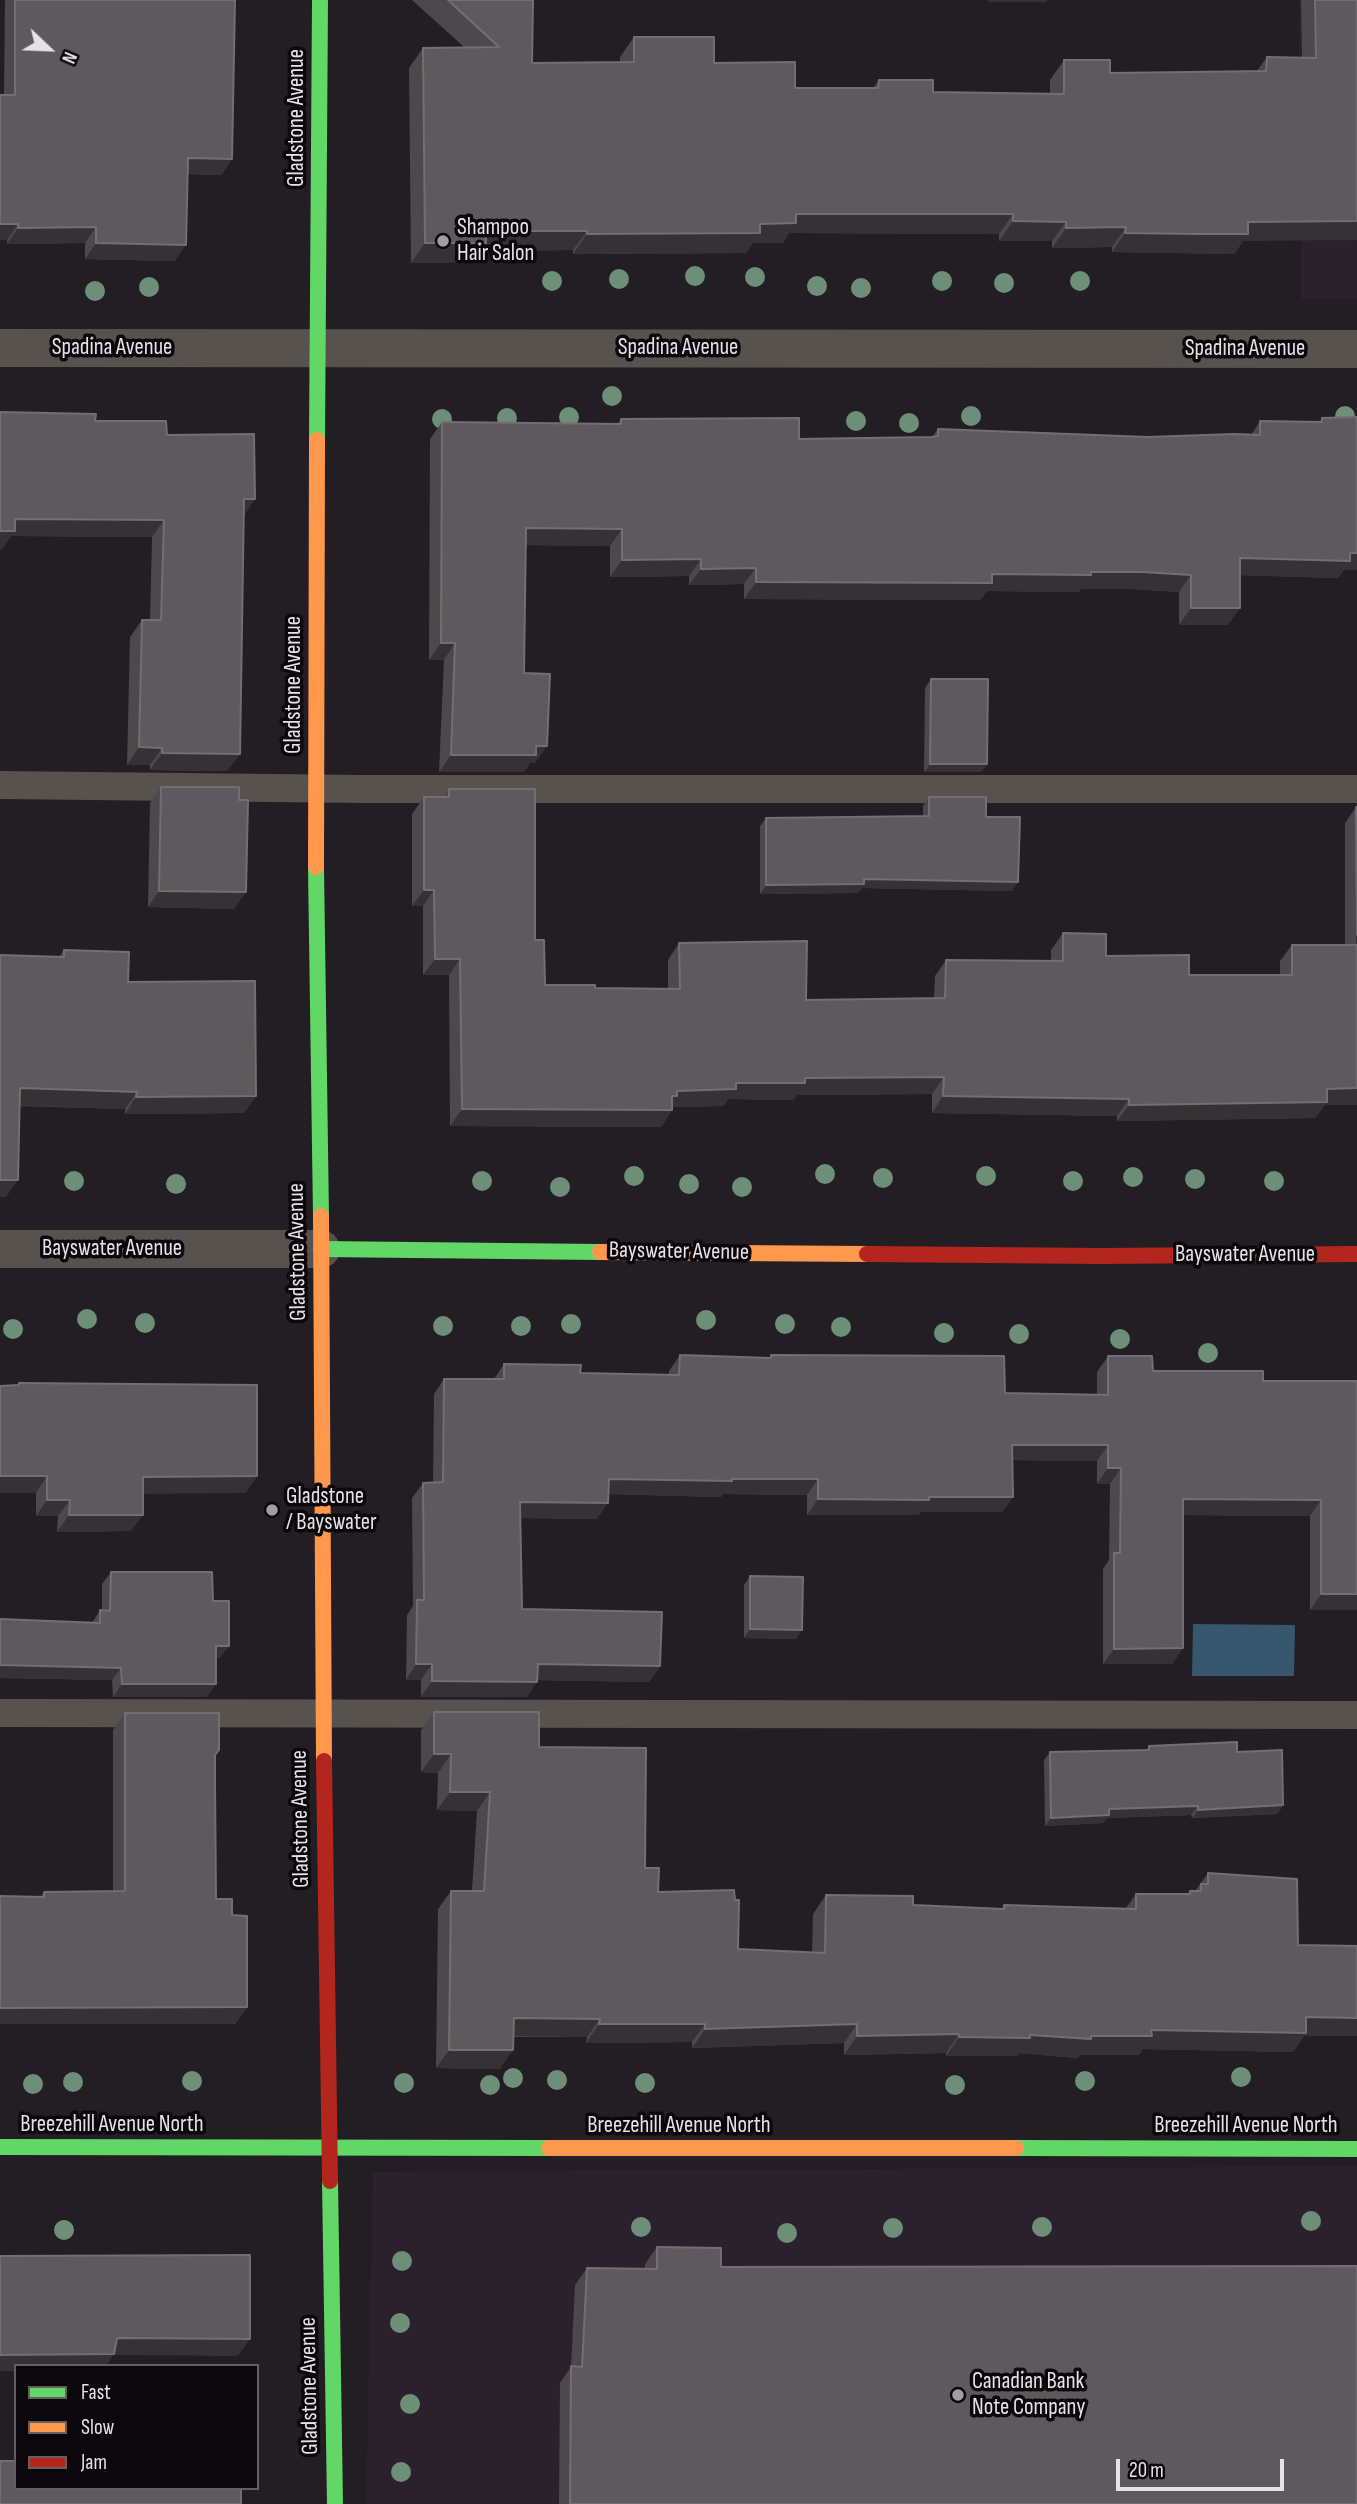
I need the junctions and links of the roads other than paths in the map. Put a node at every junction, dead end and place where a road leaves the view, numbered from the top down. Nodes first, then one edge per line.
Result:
1 (320, 0) edge
2 (0, 348) edge
3 (319, 348) junction
4 (1357, 349) edge
5 (0, 785) edge
6 (316, 788) junction
7 (1357, 789) edge
8 (0, 1249) edge
9 (321, 1249) junction
10 (1357, 1254) edge
11 (0, 1713) edge
12 (323, 1714) junction
13 (1357, 1715) edge
14 (0, 2147) edge
15 (328, 2148) junction
16 (1357, 2149) edge
17 (335, 2504) edge

1 - 3 street, Gladstone Avenue
2 - 3 street, Spadina Avenue
3 - 4 street, Spadina Avenue
3 - 6 street, Gladstone Avenue
5 - 6 lane
6 - 7 lane
6 - 9 street, Gladstone Avenue
8 - 9 street, Bayswater Avenue
9 - 10 street, Bayswater Avenue
9 - 12 street, Gladstone Avenue
11 - 12 lane
12 - 13 lane
12 - 15 street, Gladstone Avenue
14 - 15 street, Breezehill Avenue North
15 - 16 street, Breezehill Avenue North
15 - 17 street, Gladstone Avenue

